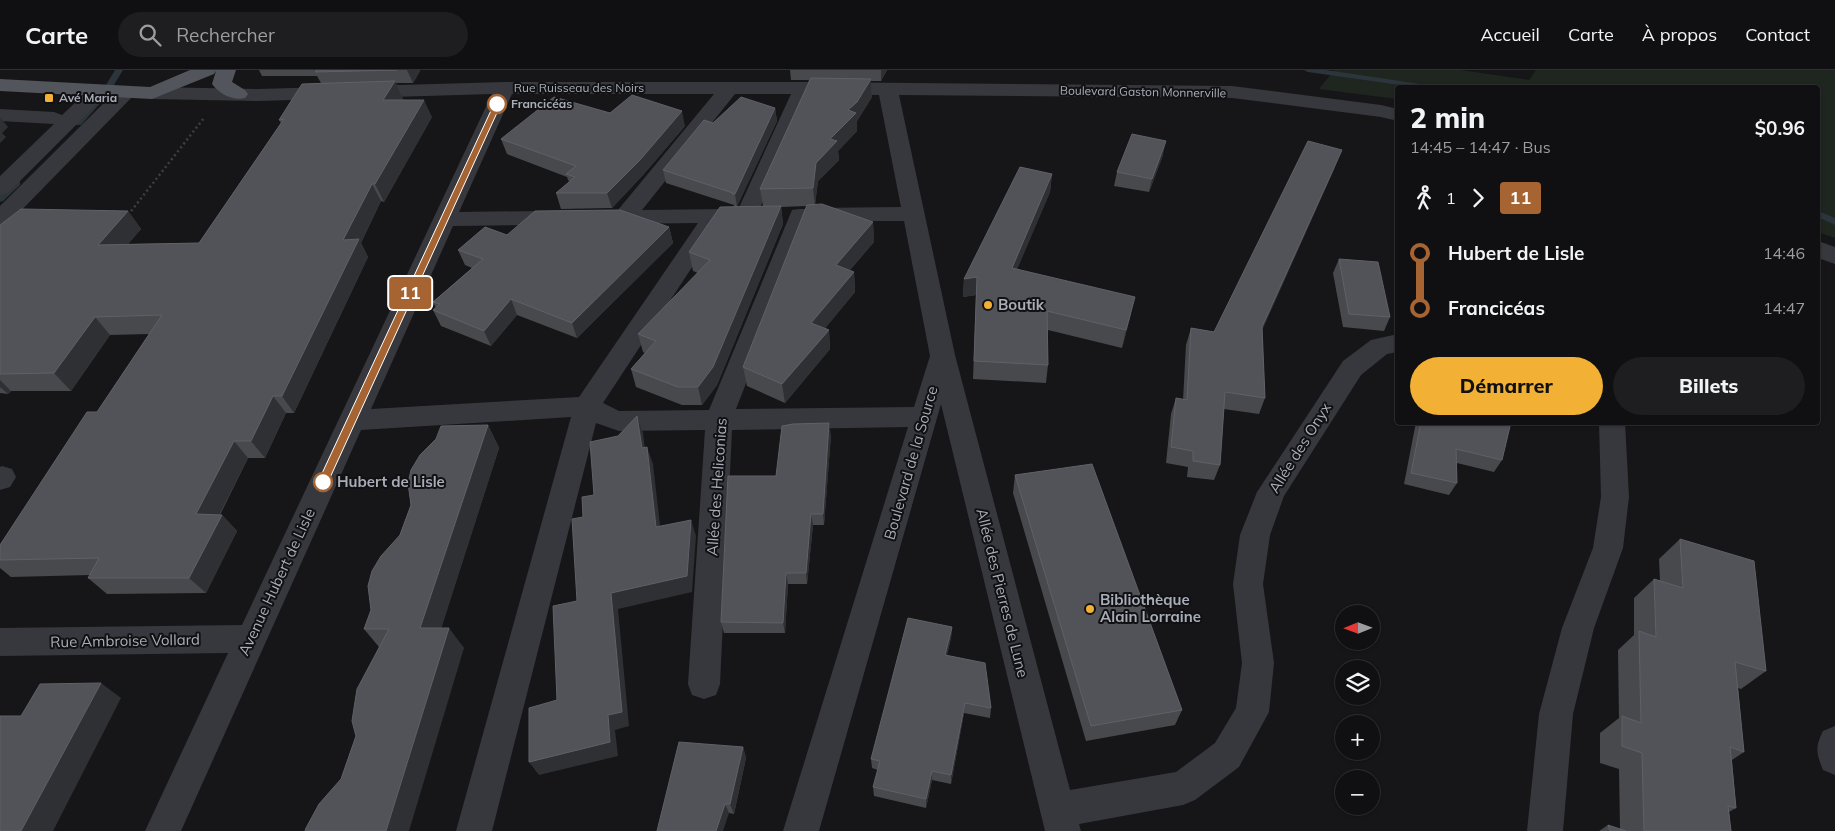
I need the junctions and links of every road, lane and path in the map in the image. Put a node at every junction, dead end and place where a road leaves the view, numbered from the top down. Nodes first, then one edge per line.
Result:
1 (207, 70) edge
2 (226, 70) edge
3 (0, 85) edge
4 (505, 88) junction
5 (728, 88) junction
6 (804, 88) junction
7 (888, 89) junction
8 (93, 91) junction
9 (126, 92) junction
10 (152, 93) junction
11 (231, 94) junction
12 (1395, 114) edge
13 (0, 115) edge
14 (54, 118) junction
15 (0, 166) edge
16 (0, 188) edge
17 (914, 214) junction
18 (800, 215) junction
19 (715, 216) junction
20 (746, 216) junction
21 (624, 217) junction
22 (0, 219) edge
23 (124, 219) edge
24 (444, 219) junction
25 (1820, 250) edge
26 (1835, 256) edge
27 (1395, 344) edge
28 (942, 355) junction
29 (587, 406) junction
30 (924, 416) junction
31 (719, 418) junction
32 (352, 420) junction
33 (1612, 425) edge
34 (251, 639) junction
35 (0, 642) edge
36 (704, 684) dead end
37 (1835, 742) edge
38 (1835, 758) edge
39 (1061, 820) edge
40 (163, 831) edge
41 (474, 831) edge
42 (801, 831) edge
43 (1545, 831) edge

1 - 10 main road
2 - 11 main road
3 - 8 main road, Rue Ruisseau des Noirs
4 - 5 street, Rue Ruisseau des Noirs
4 - 11 street, Rue Ruisseau des Noirs
4 - 24 street, Avenue Hubert de Lisle
5 - 6 street, Rue Ruisseau des Noirs
5 - 21 street
6 - 7 street, Rue Ruisseau des Noirs
6 - 20 street
7 - 12 street, Boulevard Gaston Monnerville
7 - 17 street, Boulevard de la Source
8 - 9 main road, Rue Ruisseau des Noirs
8 - 14 street
8 - 16 street
9 - 10 main road, Rue Ruisseau des Noirs
9 - 22 street
10 - 11 street, Rue Ruisseau des Noirs
11 - 23 path
13 - 14 street
14 - 15 street
17 - 18 street
17 - 28 street, Boulevard de la Source
18 - 20 street
18 - 31 street, Allée des Heliconias
19 - 20 street
19 - 21 street
19 - 29 street
21 - 24 street
24 - 32 street, Avenue Hubert de Lisle
25 - 26 street
27 - 39 street, Allée des Onyx
28 - 30 street, Boulevard de la Source
28 - 39 street, Allée des Pierres de Lune
29 - 31 street
29 - 32 street
29 - 41 street
30 - 31 street
30 - 42 street, Boulevard de la Source
31 - 36 street, Allée des Heliconias
32 - 34 street, Avenue Hubert de Lisle
33 - 43 street
34 - 35 street, Rue Ambroise Vollard
34 - 40 street, Avenue Hubert de Lisle
37 - 38 street

